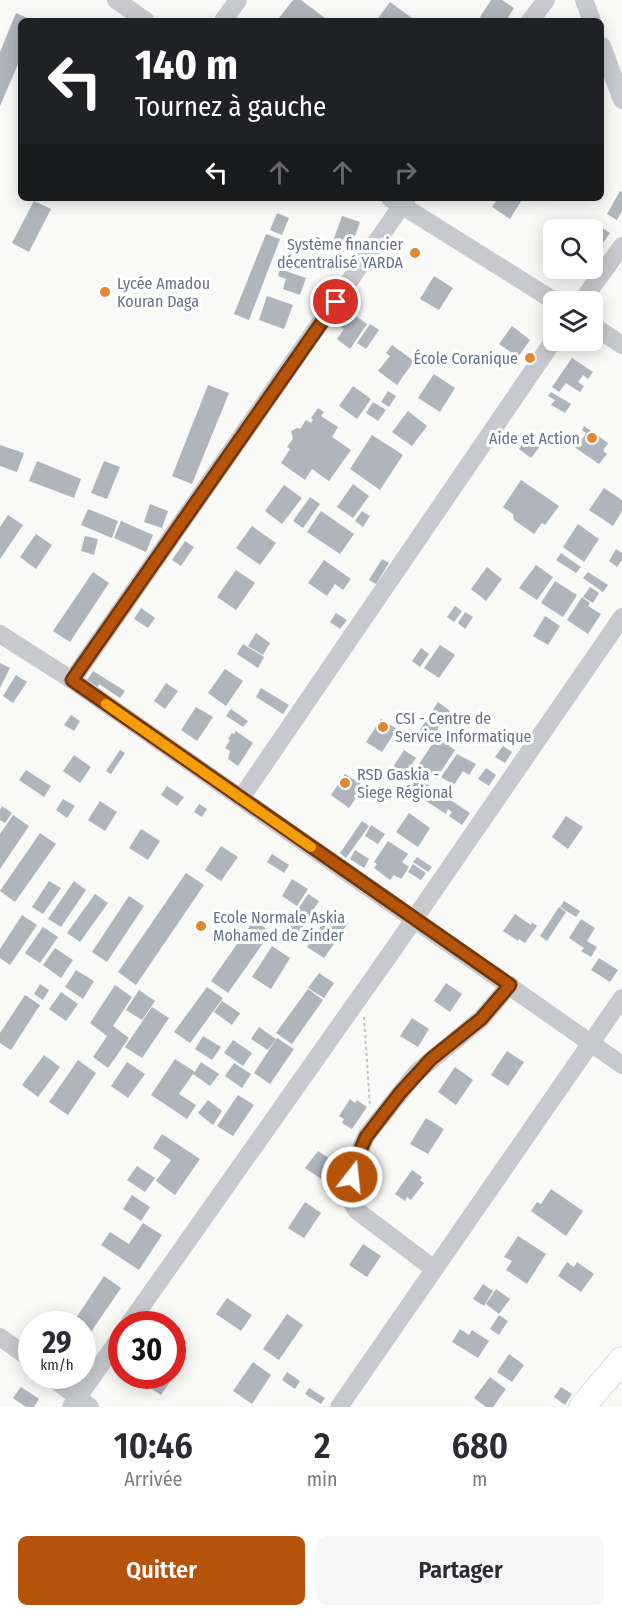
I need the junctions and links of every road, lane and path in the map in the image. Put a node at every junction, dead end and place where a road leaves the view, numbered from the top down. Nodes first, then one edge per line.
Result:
1 (116, 0) edge
2 (238, 0) edge
3 (546, 0) edge
4 (584, 0) edge
5 (142, 18) edge
6 (225, 18) edge
7 (532, 18) edge
8 (591, 18) edge
9 (604, 51) edge
10 (622, 99) edge
11 (400, 201) edge
12 (622, 246) edge
13 (589, 291) edge
14 (543, 294) edge
15 (603, 332) edge
16 (622, 345) edge
17 (546, 351) edge
18 (622, 617) edge
19 (0, 634) edge
20 (72, 680) junction
21 (241, 798) junction
22 (414, 920) junction
23 (510, 985) junction
24 (362, 995) junction
25 (622, 999) edge
26 (591, 1042) junction
27 (622, 1065) edge
28 (366, 1137) junction
29 (434, 1269) junction
30 (138, 1311) edge
31 (0, 1337) edge
32 (18, 1350) edge
33 (108, 1357) edge
34 (622, 1360) edge
35 (622, 1383) edge
36 (63, 1389) edge
37 (79, 1404) edge
38 (339, 1407) edge
39 (582, 1407) edge
40 (600, 1407) edge

1 - 5 street
2 - 6 street
3 - 7 street
4 - 8 street
9 - 10 street
11 - 14 street
11 - 20 street
12 - 13 street
15 - 16 street
17 - 21 street
18 - 22 street
19 - 20 street
20 - 21 street
21 - 22 street
22 - 23 street
22 - 24 street
23 - 26 street
23 - 28 street
24 - 28 path
24 - 30 street
25 - 26 street
26 - 27 street
26 - 29 street
28 - 29 street
29 - 38 street
31 - 32 street
33 - 37 street
34 - 39 highway
35 - 40 highway
36 - 37 street

